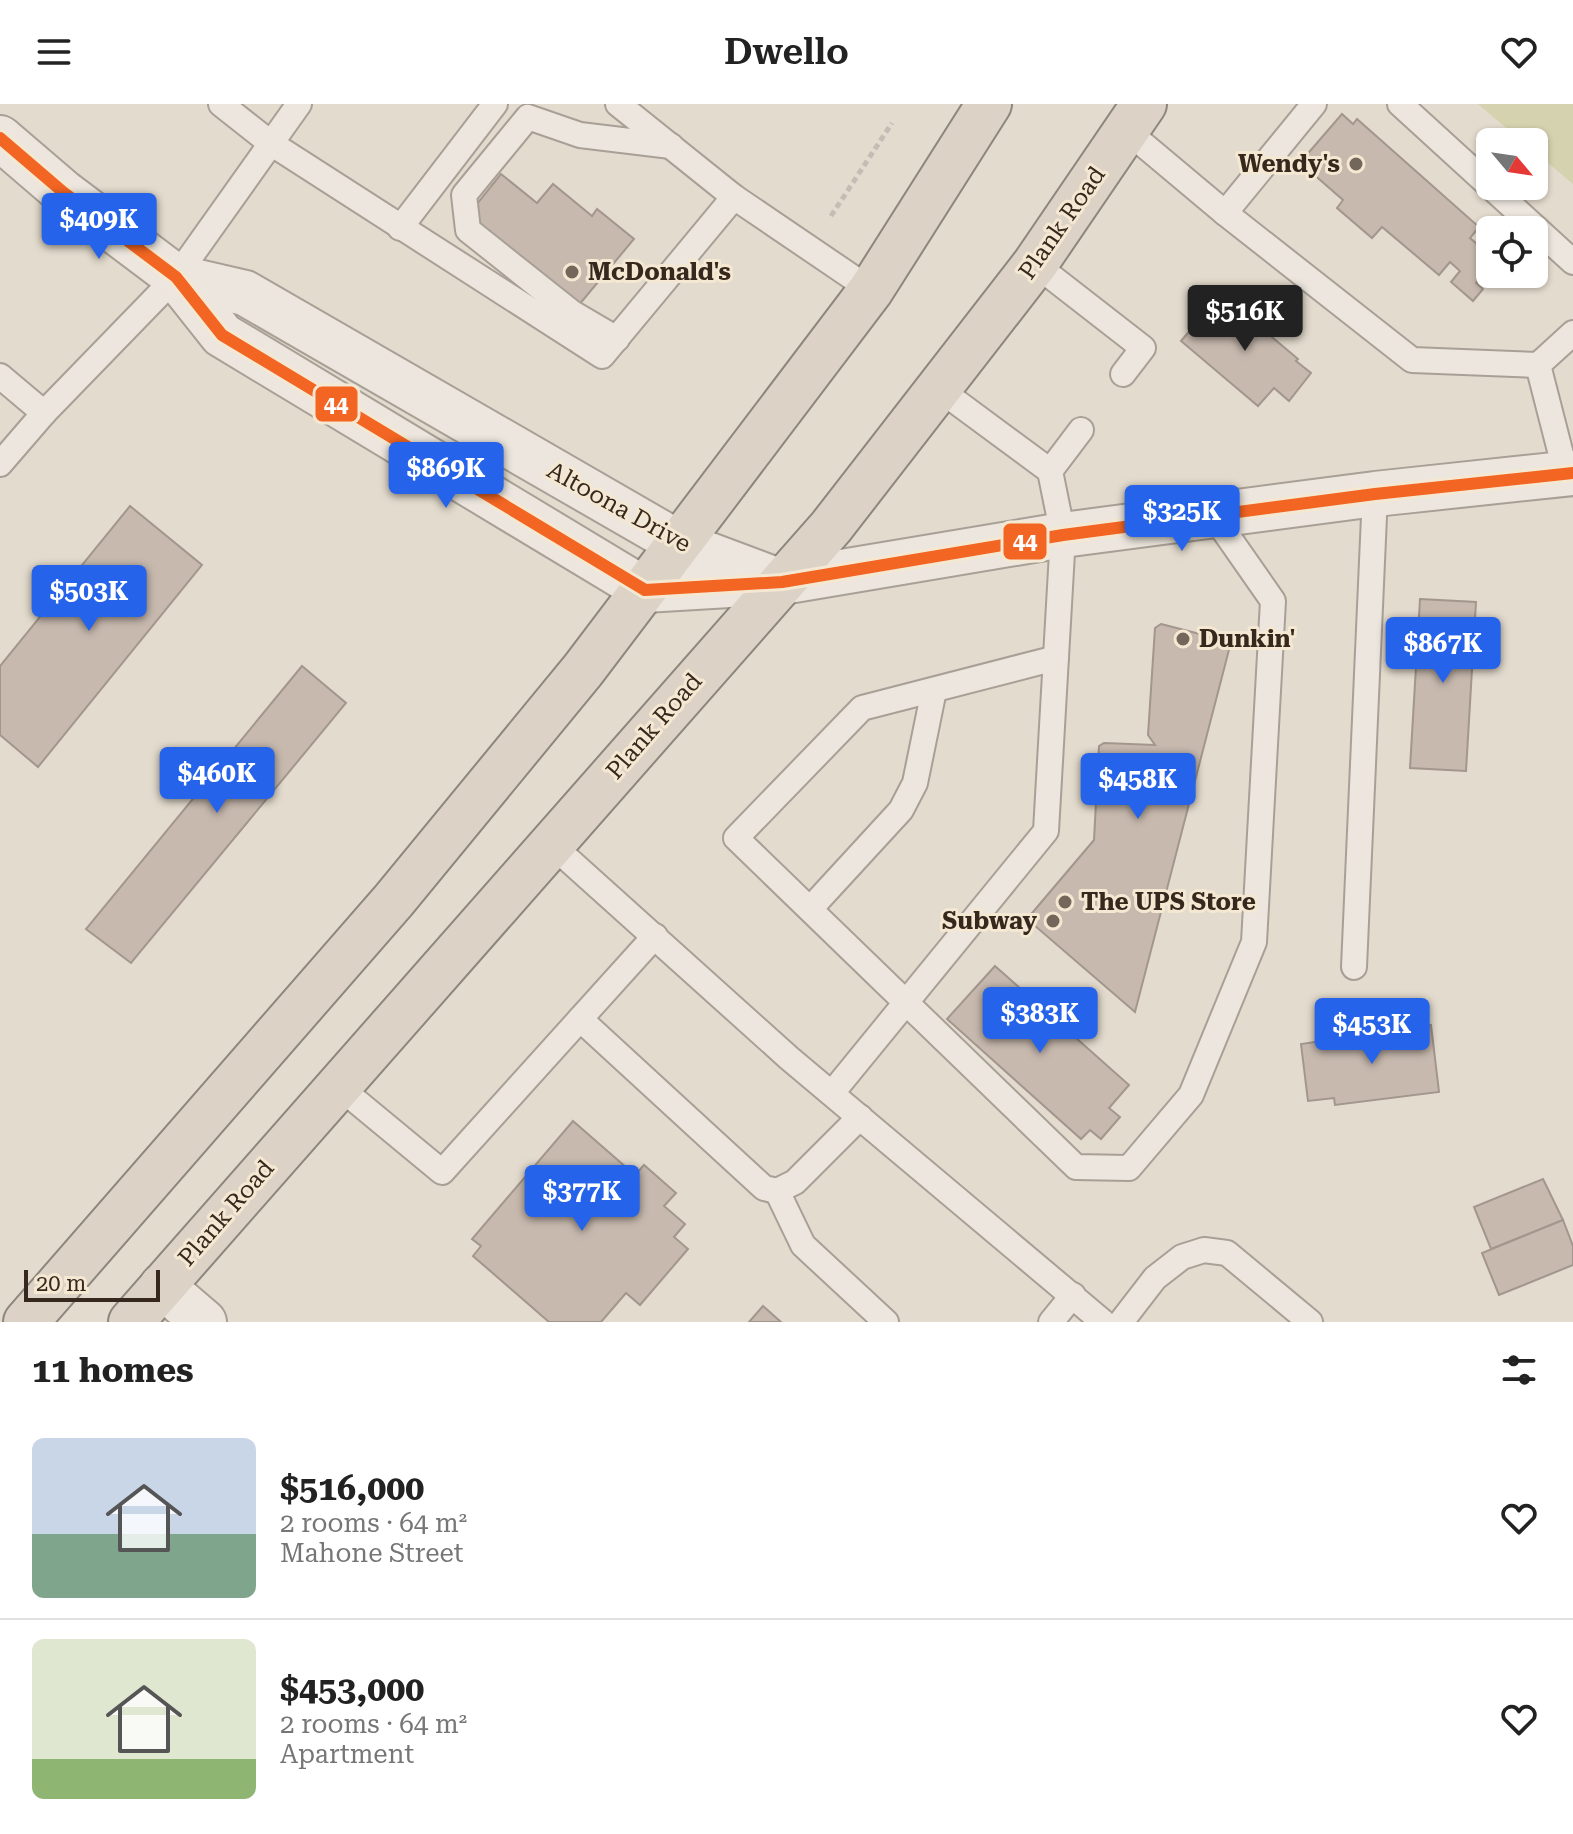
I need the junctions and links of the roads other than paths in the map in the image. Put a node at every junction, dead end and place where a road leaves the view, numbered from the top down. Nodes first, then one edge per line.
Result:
1 (221, 104) edge
2 (299, 104) edge
3 (495, 104) edge
4 (618, 104) edge
5 (989, 104) edge
6 (1314, 104) edge
7 (1400, 104) edge
8 (1135, 117) edge
9 (0, 138) edge
10 (269, 142) junction
11 (671, 146) junction
12 (734, 197) junction
13 (1225, 213) junction
14 (400, 228) junction
15 (1573, 262) edge
16 (1035, 264) junction
17 (176, 277) junction
18 (871, 290) junction
19 (1573, 333) edge
20 (617, 339) junction
21 (1538, 365) junction
22 (1123, 374) dead end
23 (0, 376) edge
24 (939, 389) junction
25 (44, 413) junction
26 (1081, 430) dead end
27 (0, 464) edge
28 (1050, 471) junction
29 (1569, 474) edge
30 (1375, 494) junction
31 (1213, 515) junction
32 (1063, 535) junction
33 (680, 544) junction
34 (782, 582) junction
35 (645, 590) junction
36 (1056, 658) junction
37 (934, 690) junction
38 (551, 844) junction
39 (810, 909) junction
40 (655, 936) junction
41 (1354, 967) dead end
42 (906, 1003) junction
43 (580, 1019) junction
44 (338, 1086) junction
45 (832, 1093) junction
46 (860, 1117) junction
47 (777, 1191) junction
48 (162, 1286) junction
49 (1073, 1295) junction
50 (26, 1322) edge
51 (131, 1322) edge
52 (204, 1322) edge
53 (886, 1322) edge
54 (1051, 1322) edge
55 (1103, 1322) edge
56 (1121, 1322) edge
57 (1310, 1322) edge

1 - 10 lane
2 - 10 lane
3 - 14 lane
4 - 11 lane
5 - 18 highway
6 - 13 lane
7 - 15 lane
8 - 13 lane
8 - 16 highway, Plank Road
9 - 17 street, Altoona Drive
10 - 14 lane
10 - 17 lane
11 - 12 lane
11 - 20 lane
12 - 18 lane
12 - 20 lane
13 - 21 lane
14 - 20 lane
16 - 22 lane
16 - 24 highway, Plank Road
17 - 25 lane
17 - 33 street, Altoona Drive
17 - 35 street, Altoona Drive
18 - 33 highway
19 - 21 lane
21 - 29 lane
23 - 25 lane
24 - 28 lane
24 - 34 highway, Plank Road
25 - 27 lane
26 - 28 lane
28 - 32 lane
29 - 30 street
30 - 31 street
30 - 41 lane
31 - 32 street
31 - 42 lane
32 - 34 street
32 - 36 lane
33 - 34 street, Altoona Drive
33 - 35 highway
34 - 35 street, Altoona Drive
34 - 38 highway, Plank Road
35 - 50 highway
36 - 37 lane
36 - 42 lane
37 - 39 lane
37 - 39 lane
38 - 40 lane
38 - 44 highway, Plank Road
39 - 42 lane
40 - 43 lane
40 - 45 lane
42 - 45 lane
43 - 44 lane
43 - 47 lane
44 - 48 highway, Plank Road
45 - 46 lane
46 - 47 lane
46 - 49 lane
47 - 53 lane
48 - 51 highway, Plank Road
48 - 52 street
49 - 54 lane
49 - 55 lane
56 - 57 lane

